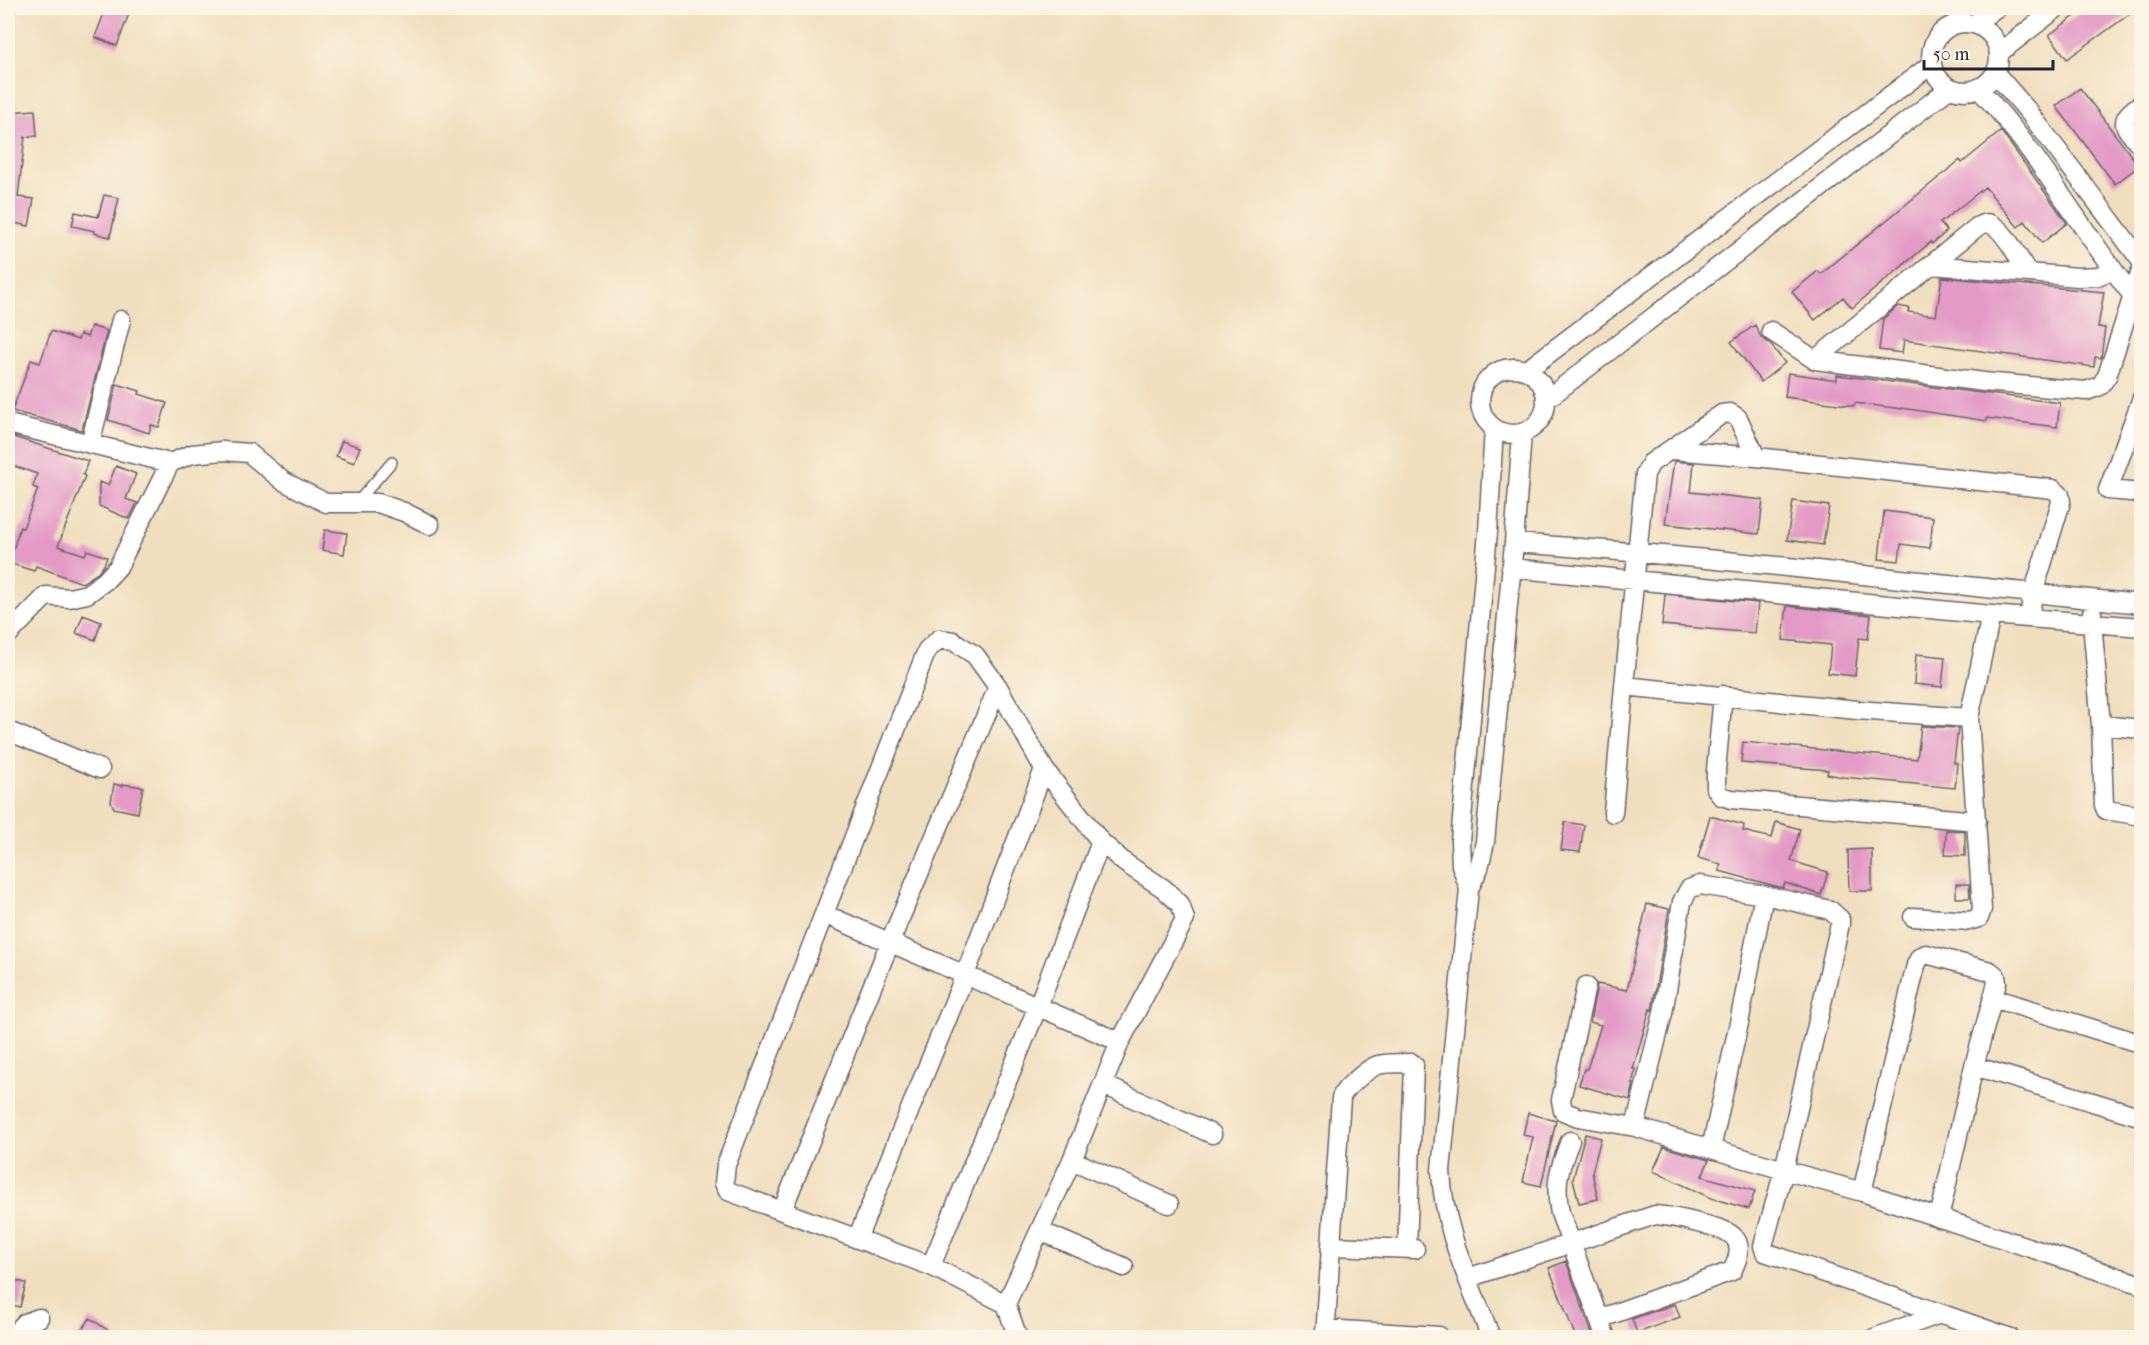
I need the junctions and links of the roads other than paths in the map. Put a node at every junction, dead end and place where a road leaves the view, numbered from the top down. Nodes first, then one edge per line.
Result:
1 (1996, 8) edge
2 (2057, 8) edge
3 (1974, 24) junction
4 (1999, 53) junction
5 (1932, 64) junction
6 (1995, 73) junction
7 (1950, 88) junction
8 (1978, 88) junction
9 (2142, 104) edge
10 (2028, 111) junction
11 (2011, 126) junction
12 (2142, 147) edge
13 (2112, 223) junction
14 (2092, 238) junction
15 (2142, 262) edge
16 (1931, 265) junction
17 (2142, 268) edge
18 (2113, 270) junction
19 (2028, 273) junction
20 (2133, 296) junction
21 (121, 320) dead end
22 (1771, 331) dead end
23 (1815, 360) junction
24 (1527, 370) junction
25 (2142, 398) edge
26 (1547, 399) junction
27 (8, 424) edge
28 (1494, 428) junction
29 (1521, 433) junction
30 (90, 444) junction
31 (1672, 450) junction
32 (1756, 457) junction
33 (392, 462) dead end
34 (170, 463) junction
35 (2142, 493) edge
36 (356, 503) junction
37 (430, 525) dead end
38 (1514, 543) junction
39 (1636, 552) junction
40 (1511, 568) junction
41 (1633, 579) junction
42 (2033, 594) junction
43 (2094, 599) junction
44 (2142, 603) edge
45 (1991, 615) junction
46 (2029, 618) junction
47 (2092, 622) junction
48 (2142, 627) edge
49 (8, 635) edge
50 (1624, 686) junction
51 (998, 687) junction
52 (1723, 695) junction
53 (1969, 718) junction
54 (2101, 725) junction
55 (2142, 729) edge
56 (8, 731) edge
57 (100, 769) dead end
58 (1044, 769) junction
59 (1613, 813) dead end
60 (2142, 816) edge
61 (1977, 821) junction
62 (1101, 842) junction
63 (1469, 889) junction
64 (1764, 895) junction
65 (824, 914) junction
66 (1913, 917) dead end
67 (890, 942) junction
68 (965, 975) junction
69 (1586, 986) dead end
70 (1993, 998) junction
71 (1038, 1006) junction
72 (1120, 1042) junction
73 (2142, 1044) edge
74 (1974, 1066) junction
75 (1104, 1085) junction
76 (2142, 1117) edge
77 (1635, 1127) junction
78 (1212, 1134) dead end
79 (1570, 1142) dead end
80 (1711, 1149) junction
81 (1072, 1160) junction
82 (1784, 1170) junction
83 (1862, 1192) junction
84 (1169, 1204) dead end
85 (782, 1211) junction
86 (1939, 1218) junction
87 (1040, 1231) junction
88 (857, 1239) junction
89 (1572, 1244) junction
90 (1331, 1246) junction
91 (931, 1266) junction
92 (1124, 1267) dead end
93 (1468, 1278) junction
94 (2142, 1285) edge
95 (1006, 1304) junction
96 (1940, 1314) junction
97 (39, 1318) dead end
98 (1599, 1319) junction
99 (1325, 1333) edge
100 (1439, 1336) edge
101 (10, 1338) edge
102 (1018, 1338) edge
103 (1491, 1338) edge
104 (1606, 1338) edge
105 (1874, 1338) edge
106 (2011, 1338) edge

1 - 3 street
2 - 4 street
3 - 4 street
3 - 5 street
4 - 6 street
5 - 7 street
5 - 24 street
6 - 8 street
6 - 10 street
7 - 8 street
7 - 26 street
8 - 11 street
9 - 12 street
10 - 11 street
10 - 13 street
11 - 14 street
13 - 14 street
13 - 15 street
14 - 18 street
16 - 19 street
16 - 19 street
16 - 23 street
17 - 20 street
18 - 19 street
18 - 20 street
20 - 23 street
21 - 30 street
22 - 23 street
24 - 26 street
24 - 28 street
25 - 35 street
26 - 29 street
27 - 30 street
28 - 29 street
28 - 63 street
29 - 38 street
30 - 34 street
31 - 32 street
31 - 32 street
31 - 39 street
32 - 42 street
33 - 36 lane
34 - 36 street
34 - 49 street
36 - 37 street
38 - 39 street
38 - 40 street
39 - 41 street
39 - 42 street
40 - 41 street
40 - 63 street
41 - 45 street
41 - 50 street
42 - 43 street
42 - 46 street
43 - 44 street
43 - 47 street
45 - 46 street
45 - 53 street
46 - 47 street
47 - 48 street
47 - 54 street
50 - 52 street
50 - 59 street
51 - 58 street
51 - 65 street
51 - 67 street
52 - 53 street
52 - 61 street
53 - 61 street
54 - 55 street
54 - 60 street
56 - 57 street
58 - 62 street
58 - 68 street
61 - 66 street
62 - 71 street
62 - 72 street
63 - 93 street
64 - 77 street
64 - 80 street
64 - 82 street
65 - 67 street
65 - 85 street
67 - 68 street
67 - 85 street
68 - 71 street
68 - 88 street
69 - 77 street
70 - 73 street
70 - 74 street
70 - 83 street
71 - 72 street
71 - 91 street
72 - 75 street
74 - 76 street
74 - 86 street
75 - 78 street
75 - 81 street
77 - 80 street
79 - 89 street
80 - 82 street
81 - 84 street
81 - 87 street
82 - 83 street
82 - 96 street
83 - 86 street
85 - 88 street
86 - 94 street
87 - 92 street
87 - 95 street
88 - 91 street
89 - 93 street
89 - 98 street
89 - 98 street
90 - 90 street
90 - 99 street
91 - 95 street
93 - 103 street
95 - 102 street
96 - 105 street
96 - 106 street
97 - 101 street
98 - 104 street
99 - 100 street

